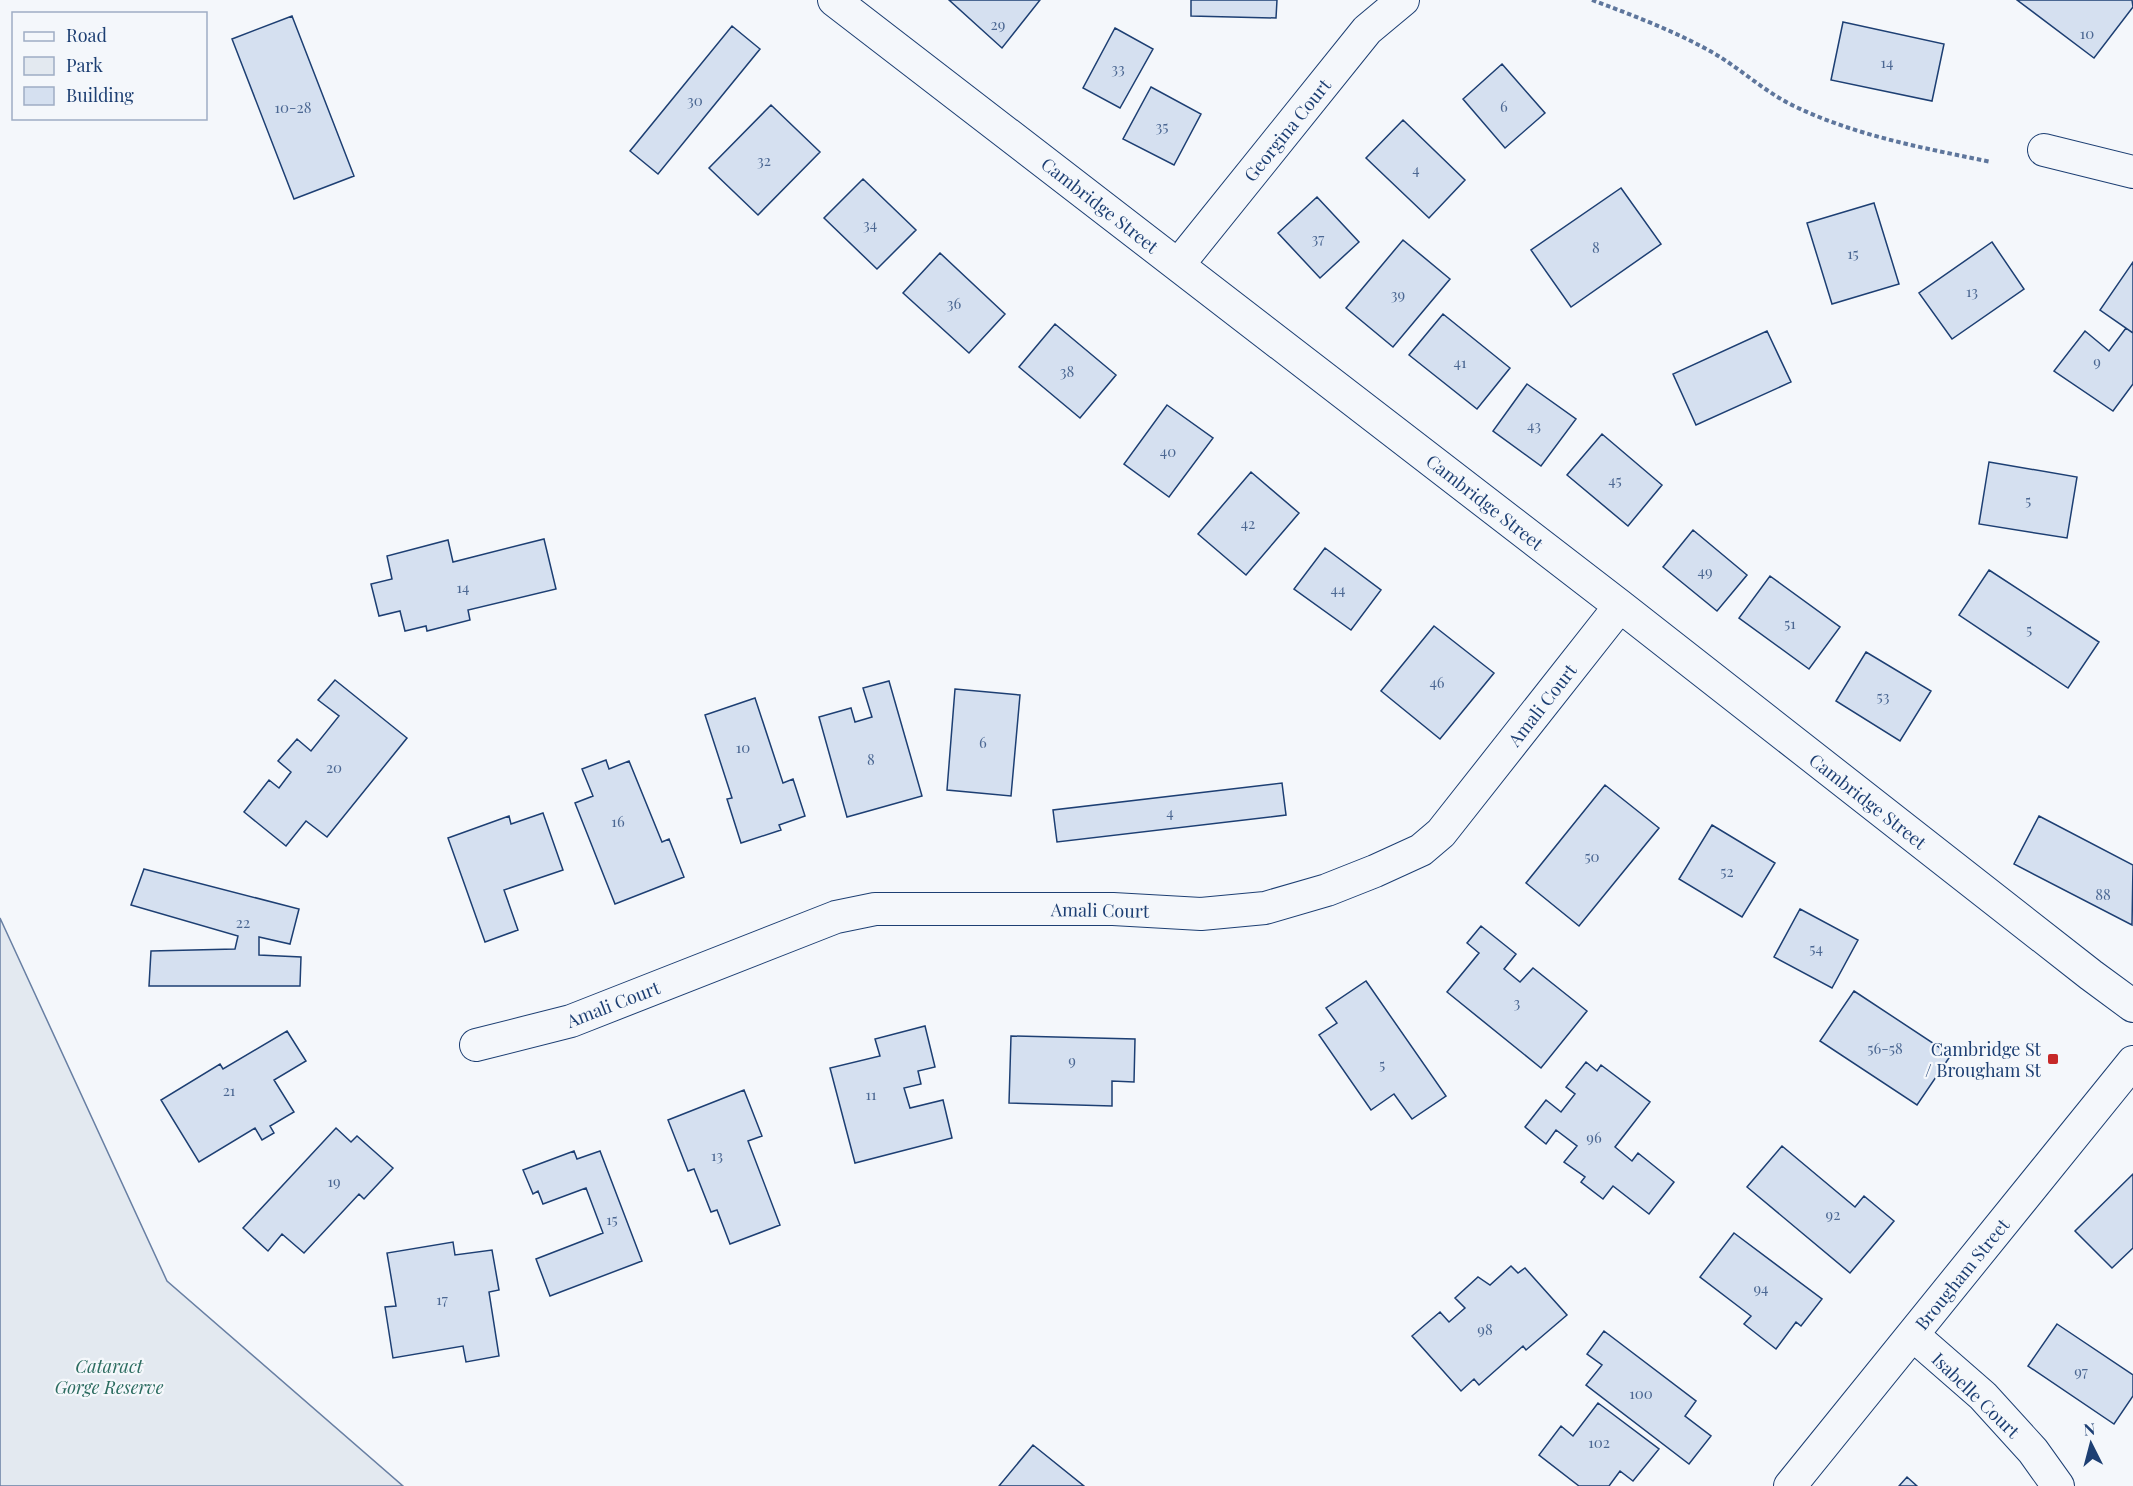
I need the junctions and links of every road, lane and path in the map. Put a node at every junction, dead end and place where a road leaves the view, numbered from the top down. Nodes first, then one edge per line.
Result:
1 (834, 0) edge
2 (1403, 0) edge
3 (1592, 0) edge
4 (2044, 150) dead end
5 (1991, 162) dead end
6 (2133, 172) edge
7 (1178, 265) junction
8 (1620, 606) junction
9 (2133, 1006) edge
10 (476, 1045) dead end
11 (2133, 1062) edge
12 (1913, 1335) junction
13 (1790, 1486) edge
14 (2058, 1486) edge

1 - 7 street, Cambridge Street
2 - 7 street, Georgina Court
3 - 5 path
4 - 6 street
7 - 8 street, Cambridge Street
8 - 9 street, Cambridge Street
8 - 10 street, Amali Court
11 - 12 street, Brougham Street
12 - 13 street, Brougham Street
12 - 14 street, Isabelle Court

